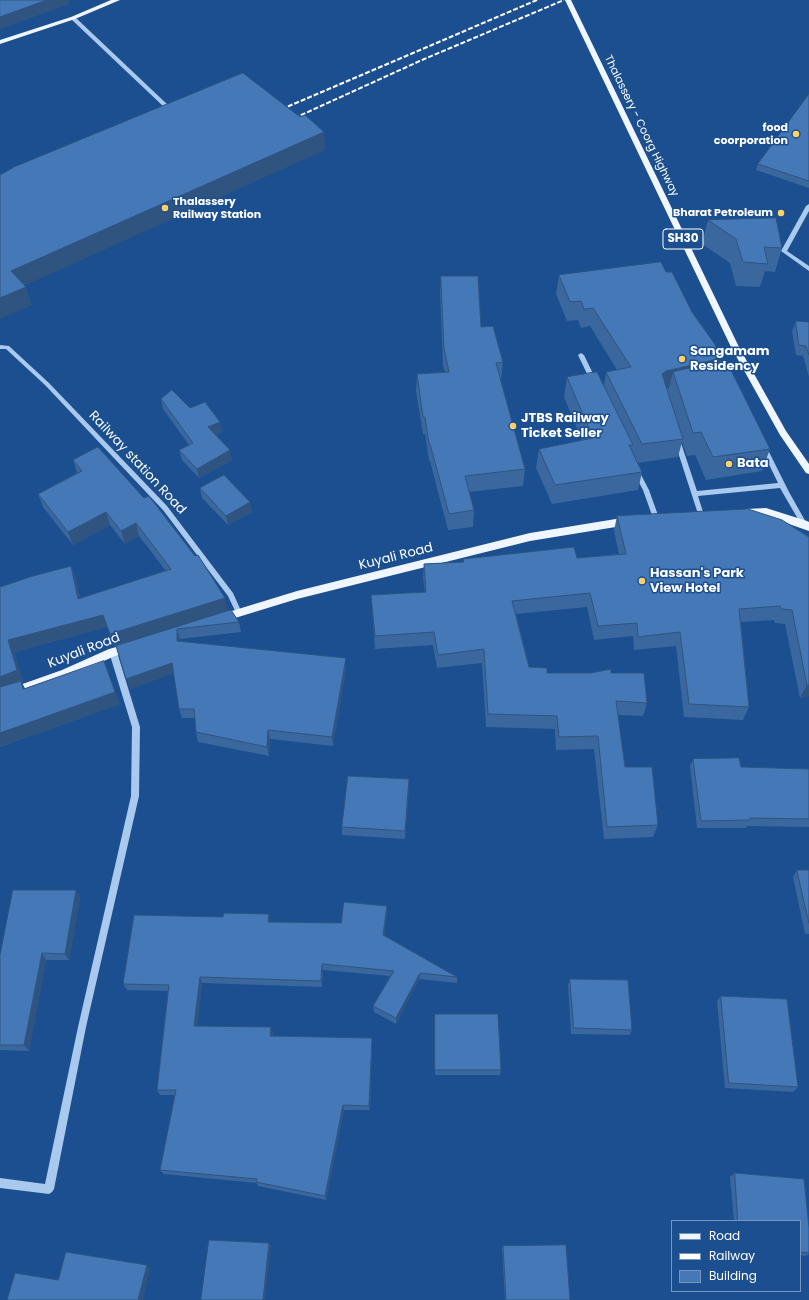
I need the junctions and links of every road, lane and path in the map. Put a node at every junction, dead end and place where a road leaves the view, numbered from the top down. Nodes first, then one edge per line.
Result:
1 (117, 0) edge
2 (568, 0) edge
3 (73, 18) junction
4 (0, 42) edge
5 (152, 113) edge
6 (809, 206) edge
7 (809, 269) edge
8 (0, 347) edge
9 (581, 355) dead end
10 (597, 390) edge
11 (676, 436) edge
12 (760, 439) edge
13 (633, 464) edge
14 (809, 471) edge
15 (782, 485) junction
16 (694, 494) junction
17 (737, 513) edge
18 (701, 515) edge
19 (660, 518) joint
20 (807, 526) edge
21 (239, 613) junction
22 (209, 622) edge
23 (143, 643) edge
24 (113, 652) junction
25 (0, 696) edge
26 (0, 1183) edge

1 - 3 main road
2 - 14 main road, Thalassery - Coorg Highway / SH30
3 - 4 main road
3 - 5 street
6 - 7 street
8 - 21 street, Railway station Road
9 - 10 street
11 - 16 street
12 - 15 street
13 - 19 street
15 - 16 street
15 - 20 street
16 - 18 street
17 - 20 main road
19 - 21 main road, Kuyali Road
21 - 22 main road, Kuyali Road
23 - 24 main road, Kuyali Road
24 - 25 main road, Kuyali Road
24 - 26 street

